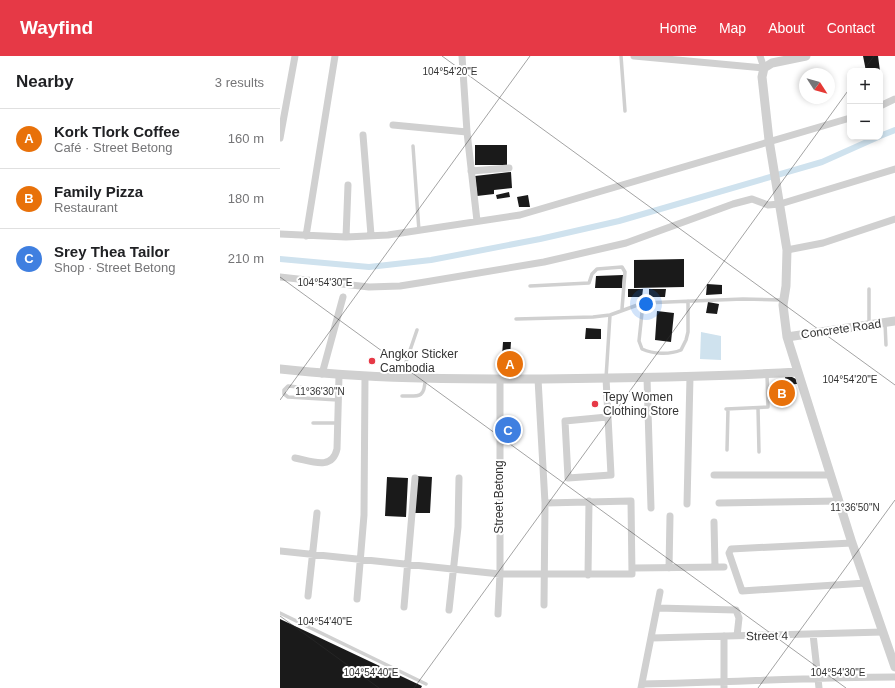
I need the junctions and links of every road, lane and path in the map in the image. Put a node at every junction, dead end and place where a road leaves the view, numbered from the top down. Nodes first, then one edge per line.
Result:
1 (295, 56) edge
2 (335, 56) edge
3 (462, 56) edge
4 (621, 56) edge
5 (634, 56) edge
6 (760, 56) edge
7 (806, 56) edge
8 (764, 68) junction
9 (895, 99) edge
10 (883, 105) edge
11 (624, 111) dead end
12 (847, 119) edge
13 (392, 125) dead end
14 (467, 132) junction
15 (363, 135) dead end
16 (280, 138) edge
17 (770, 144) junction
18 (413, 146) dead end
19 (509, 168) dead end
20 (895, 169) edge
21 (471, 171) junction
22 (348, 184) dead end
23 (780, 201) junction
24 (895, 219) edge
25 (477, 221) junction
26 (419, 231) junction
27 (280, 234) edge
28 (371, 235) junction
29 (306, 236) junction
30 (346, 236) junction
31 (787, 250) junction
32 (280, 276) edge
33 (530, 286) dead end
34 (869, 289) dead end
35 (343, 297) dead end
36 (784, 300) junction
37 (688, 301) junction
38 (643, 303) junction
39 (622, 309) junction
40 (610, 315) junction
41 (516, 318) dead end
42 (895, 321) edge
43 (884, 323) junction
44 (869, 325) junction
45 (417, 330) dead end
46 (787, 337) junction
47 (886, 345) dead end
48 (280, 369) edge
49 (797, 372) junction
50 (322, 374) junction
51 (767, 374) junction
52 (339, 376) junction
53 (365, 377) junction
54 (690, 377) junction
55 (404, 378) junction
56 (606, 378) junction
57 (647, 378) junction
58 (425, 379) junction
59 (500, 379) junction
60 (538, 379) junction
61 (338, 391) junction
62 (402, 396) dead end
63 (338, 400) junction
64 (758, 408) junction
65 (607, 417) junction
66 (313, 423) dead end
67 (337, 423) junction
68 (727, 450) dead end
69 (759, 452) dead end
70 (295, 458) dead end
71 (714, 475) dead end
72 (830, 475) junction
73 (415, 478) dead end
74 (459, 478) dead end
75 (589, 501) junction
76 (839, 501) junction
77 (545, 503) junction
78 (719, 503) dead end
79 (687, 504) dead end
80 (651, 508) dead end
81 (317, 514) dead end
82 (670, 516) dead end
83 (714, 522) dead end
84 (852, 542) junction
85 (280, 551) edge
86 (313, 554) junction
87 (360, 558) junction
88 (408, 564) junction
89 (715, 567) junction
90 (724, 567) dead end
91 (633, 568) junction
92 (669, 568) junction
93 (454, 569) junction
94 (500, 574) junction
95 (544, 574) junction
96 (588, 575) junction
97 (866, 583) junction
98 (660, 592) dead end
99 (308, 596) dead end
100 (357, 599) dead end
101 (544, 605) dead end
102 (404, 607) dead end
103 (657, 608) junction
104 (449, 610) dead end
105 (280, 613) edge
106 (498, 614) dead end
107 (883, 632) junction
108 (813, 634) junction
109 (724, 636) junction
110 (737, 636) junction
111 (651, 638) junction
112 (895, 667) edge
113 (818, 678) junction
114 (895, 678) edge
115 (426, 684) dead end
116 (641, 686) edge
117 (724, 686) edge
118 (819, 688) edge

1 - 16 street
2 - 29 street
3 - 14 street
4 - 11 lane
5 - 8 street
6 - 8 street
7 - 8 street
8 - 17 street
9 - 10 street
12 - 17 street
13 - 14 street
14 - 21 street
15 - 28 street
17 - 23 street
17 - 25 street
18 - 26 lane
19 - 21 street
20 - 23 street
21 - 25 street
22 - 30 street
23 - 31 street
23 - 32 street
24 - 31 street
25 - 26 street
26 - 28 street
27 - 29 street
28 - 30 street
29 - 30 street
31 - 36 street
33 - 39 lane
34 - 44 lane
35 - 50 street
36 - 37 lane
36 - 46 street
37 - 38 lane
37 - 38 lane
38 - 39 lane
39 - 40 lane
40 - 41 lane
40 - 56 lane
42 - 43 street, Concrete Road
43 - 44 street, Concrete Road
43 - 47 lane
44 - 46 street, Concrete Road
45 - 55 lane
46 - 49 street
48 - 50 street
49 - 51 street
49 - 72 street
50 - 52 street
51 - 54 street
51 - 64 lane
52 - 53 street
52 - 61 street
53 - 55 street
53 - 87 street
54 - 57 street
54 - 79 street
55 - 58 street
56 - 57 street
56 - 60 street
56 - 65 street
57 - 80 street
58 - 59 street
58 - 62 lane
59 - 60 street
59 - 94 street, Street Betong
60 - 77 street
61 - 63 street
61 - 63 lane
63 - 67 street
64 - 68 lane
64 - 69 lane
65 - 65 street
66 - 67 lane
67 - 70 street
71 - 72 street
72 - 76 street
73 - 88 street
74 - 93 street
75 - 77 street
75 - 91 street
75 - 96 street
76 - 78 street
76 - 84 street
77 - 95 street
81 - 86 street
82 - 92 street
83 - 89 street
84 - 97 street
84 - 97 street
85 - 86 street
86 - 87 street
86 - 99 street
87 - 88 street
87 - 100 street
88 - 93 street
88 - 102 street
89 - 90 street
89 - 92 street
91 - 92 street
91 - 96 street
93 - 94 street
93 - 104 street
94 - 95 street
94 - 106 street, Street Betong
95 - 96 street
95 - 101 street
97 - 107 street
98 - 103 street
103 - 110 street
103 - 111 street
105 - 115 lane
107 - 108 street, Street 4
107 - 112 street
108 - 110 street, Street 4
108 - 113 street
109 - 110 street, Street 4
109 - 111 street, Street 4
109 - 117 street
111 - 116 street
113 - 114 street
113 - 117 street
113 - 118 street
116 - 117 street

